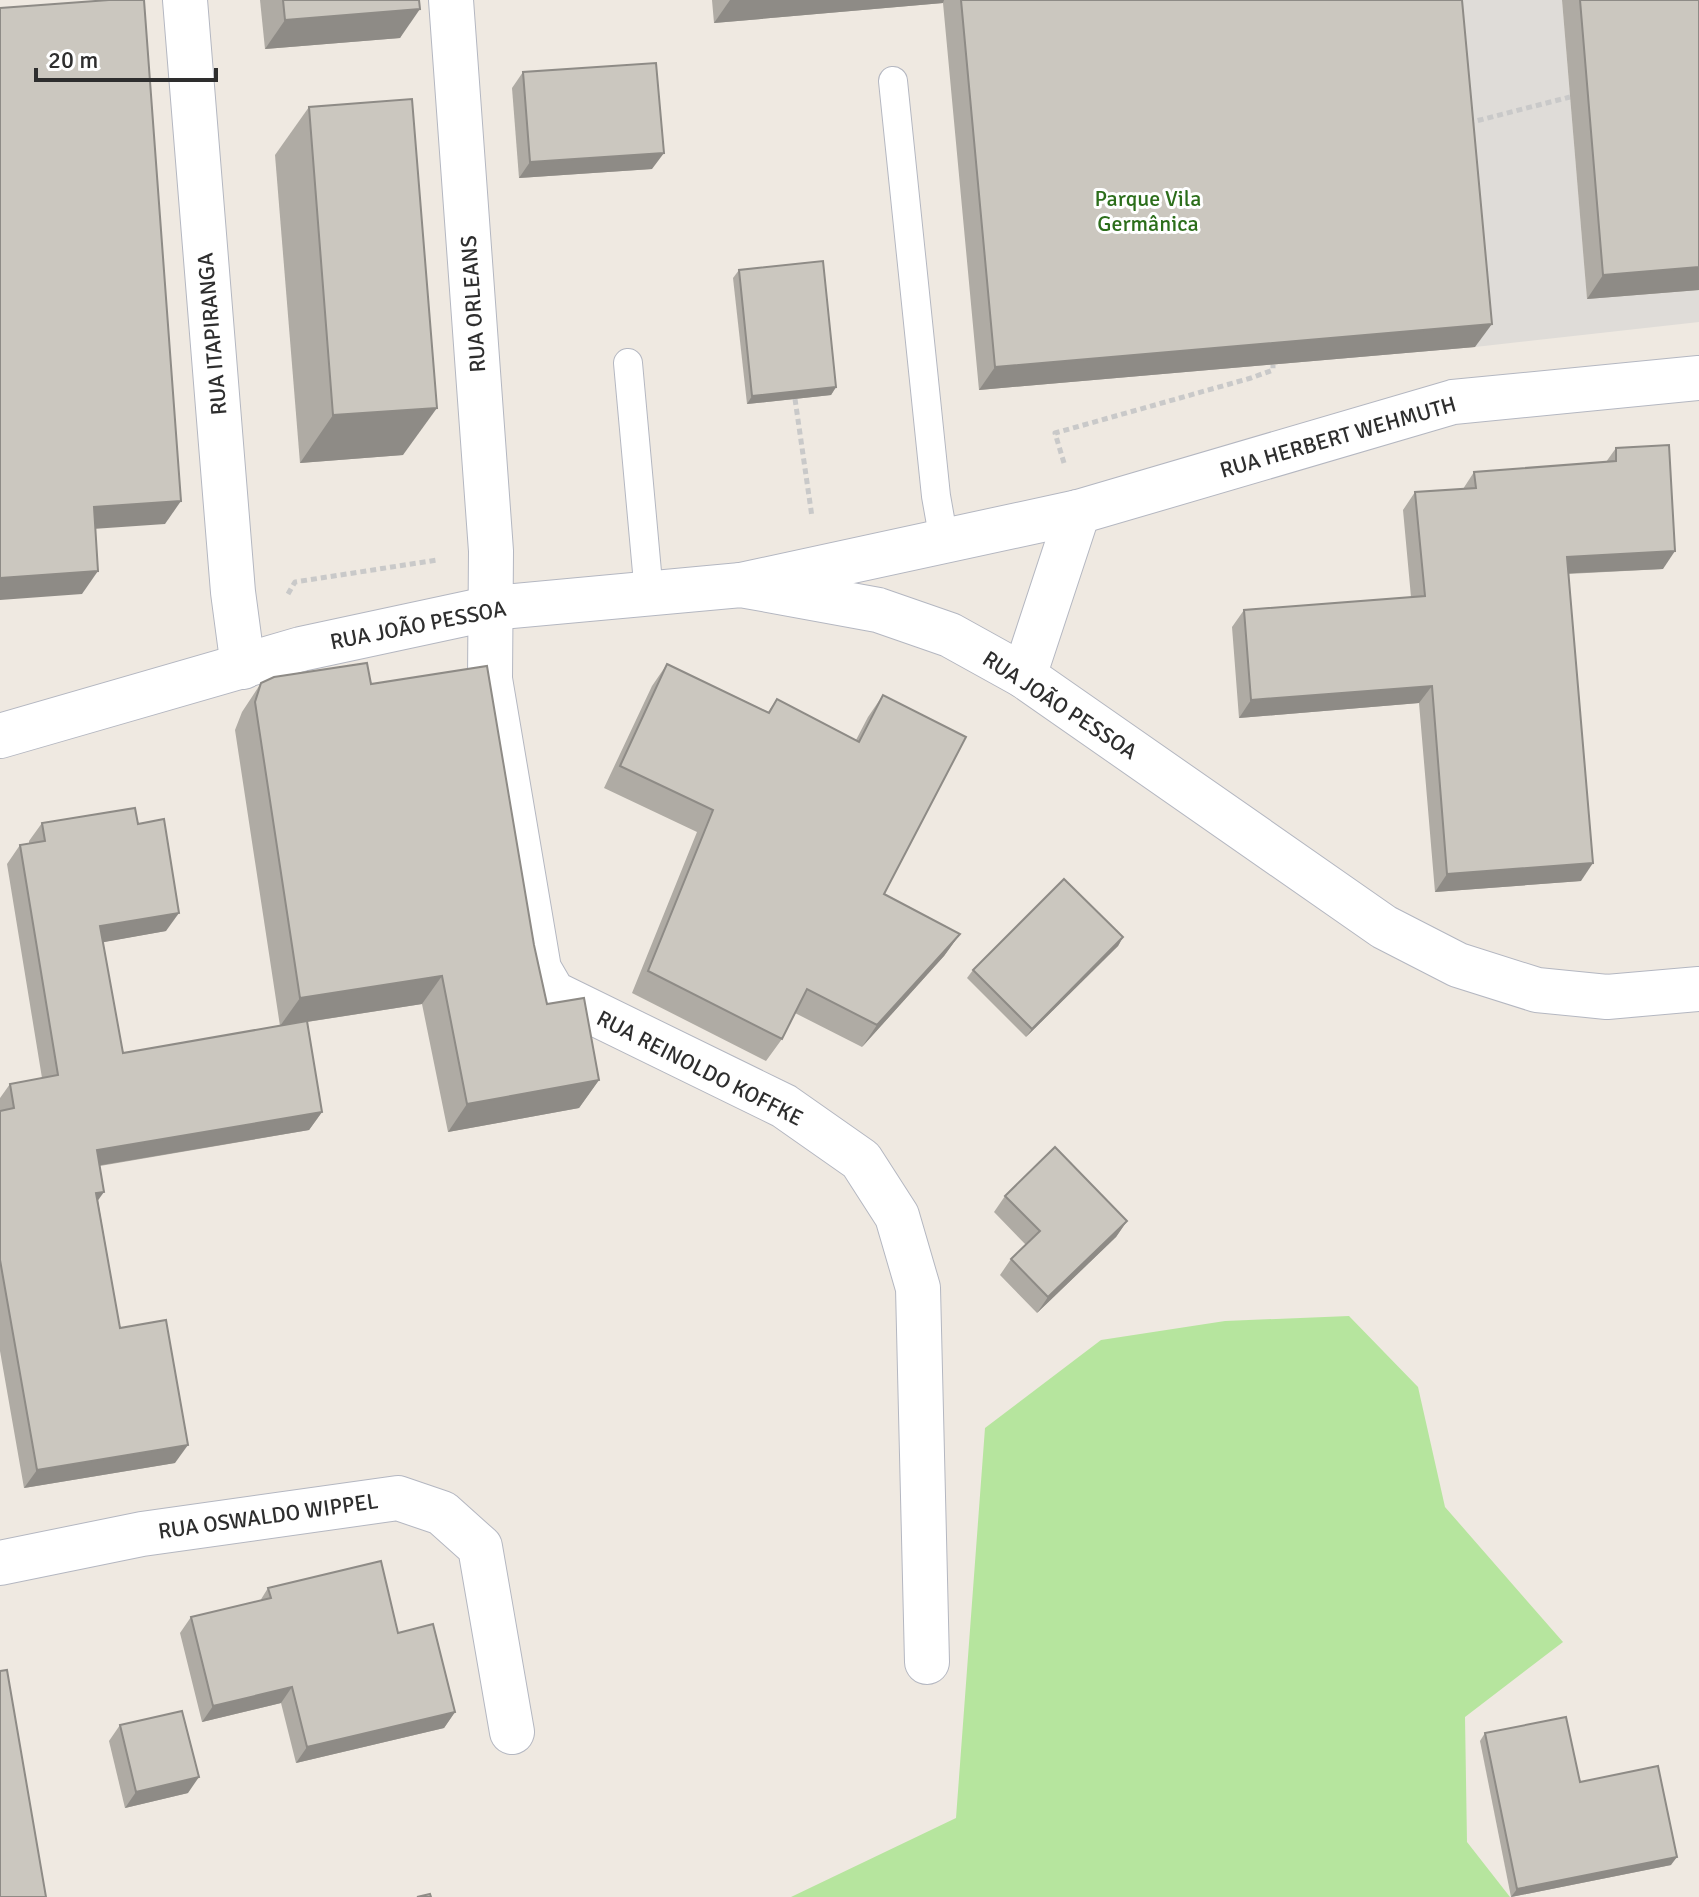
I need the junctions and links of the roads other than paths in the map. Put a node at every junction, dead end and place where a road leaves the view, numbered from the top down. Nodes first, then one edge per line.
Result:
1 (185, 0) edge
2 (451, 0) edge
3 (893, 81) dead end
4 (628, 363) dead end
5 (1699, 378) edge
6 (1078, 512) junction
7 (944, 541) junction
8 (741, 585) junction
9 (649, 594) junction
10 (492, 608) junction
11 (243, 667) junction
12 (1024, 676) junction
13 (0, 736) edge
14 (1699, 991) edge
15 (0, 1563) edge
16 (927, 1662) dead end
17 (512, 1732) dead end

1 - 11 street, RUA ITAPIRANGA
2 - 10 street, RUA ORLEANS
3 - 7 lane
4 - 9 lane
5 - 6 street, RUA HERBERT WEHMUTH
6 - 7 street, RUA HERBERT WEHMUTH
6 - 12 street
7 - 8 street, RUA HERBERT WEHMUTH
8 - 9 street, RUA JOÃO PESSOA
8 - 12 street, RUA JOÃO PESSOA
9 - 10 street, RUA JOÃO PESSOA
10 - 11 street, RUA JOÃO PESSOA
10 - 16 street, RUA REINOLDO KOFFKE
11 - 13 street, RUA JOÃO PESSOA
12 - 14 street, RUA JOÃO PESSOA
15 - 17 street, RUA OSWALDO WIPPEL

